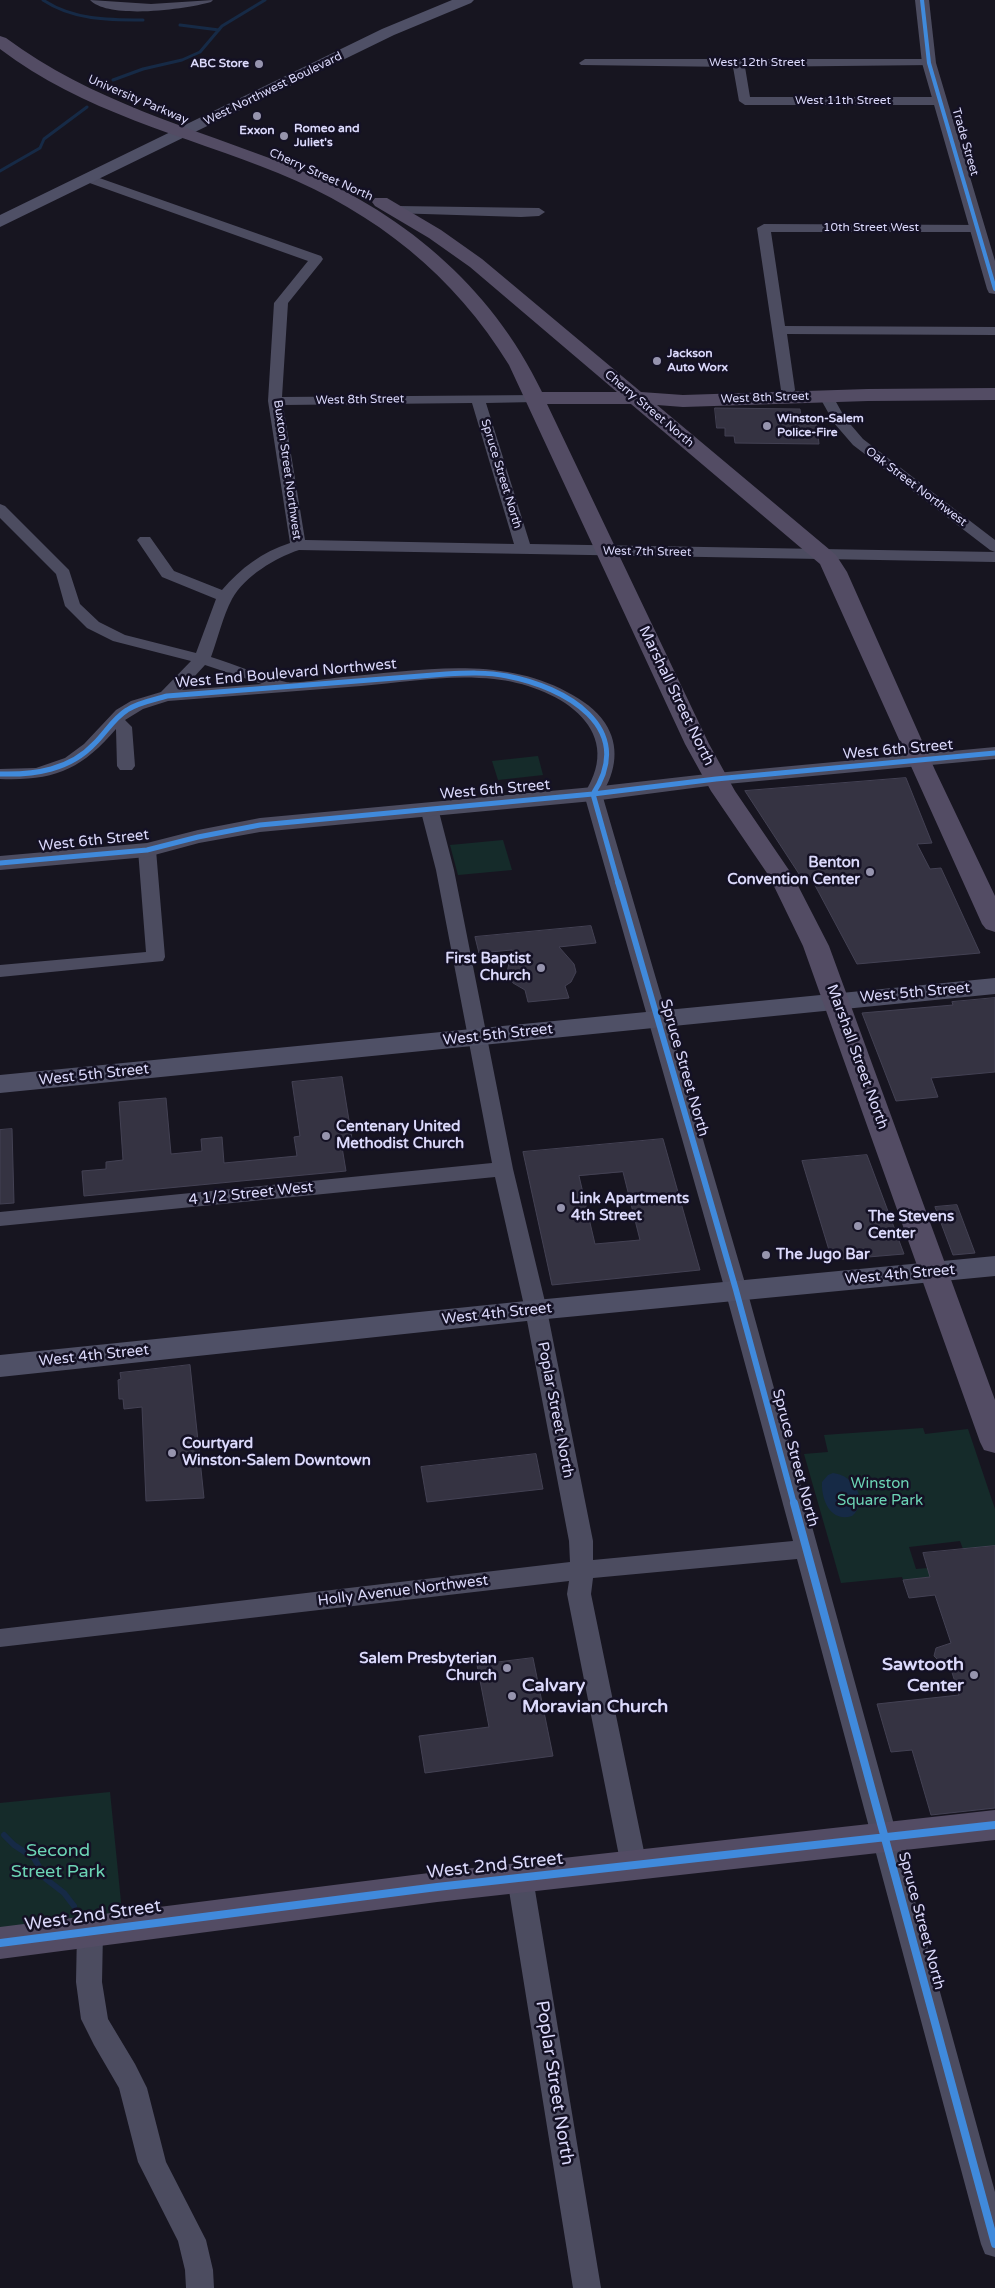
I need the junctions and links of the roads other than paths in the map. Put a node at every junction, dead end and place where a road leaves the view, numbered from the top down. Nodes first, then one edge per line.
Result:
1 (96, 0) edge
2 (207, 0) edge
3 (466, 0) edge
4 (922, 0) edge
5 (0, 25) edge
6 (0, 41) edge
7 (0, 47) edge
8 (3, 61) edge
9 (585, 63) dead end
10 (738, 63) junction
11 (929, 63) junction
12 (36, 67) junction
13 (941, 101) junction
14 (193, 129) junction
15 (88, 178) junction
16 (397, 210) junction
17 (539, 212) dead end
18 (0, 222) edge
19 (978, 228) junction
20 (995, 289) edge
21 (779, 330) junction
22 (995, 331) edge
23 (995, 387) edge
24 (788, 390) junction
25 (995, 394) edge
26 (633, 395) junction
27 (826, 396) junction
28 (535, 398) junction
29 (478, 399) junction
30 (275, 401) junction
31 (682, 401) junction
32 (664, 422) junction
33 (0, 509) edge
34 (146, 540) dead end
35 (298, 545) junction
36 (995, 547) edge
37 (524, 550) junction
38 (606, 551) junction
39 (822, 554) junction
40 (995, 557) edge
41 (226, 596) junction
42 (202, 658) junction
43 (288, 687) junction
44 (167, 696) junction
45 (114, 720) junction
46 (995, 754) edge
47 (919, 760) junction
48 (126, 766) dead end
49 (0, 774) edge
50 (716, 779) junction
51 (593, 794) junction
52 (429, 808) junction
53 (147, 850) junction
54 (0, 863) edge
55 (995, 924) edge
56 (0, 971) edge
57 (995, 986) edge
58 (837, 1001) junction
59 (656, 1018) junction
60 (476, 1038) junction
61 (0, 1084) edge
62 (503, 1169) junction
63 (0, 1219) edge
64 (995, 1266) edge
65 (935, 1272) junction
66 (736, 1290) junction
67 (536, 1310) junction
68 (0, 1366) edge
69 (995, 1442) edge
70 (806, 1549) junction
71 (582, 1570) junction
72 (0, 1638) edge
73 (995, 1825) edge
74 (885, 1838) junction
75 (634, 1866) junction
76 (520, 1878) junction
77 (90, 1932) junction
78 (0, 1943) edge
79 (995, 2244) edge
80 (200, 2288) edge
81 (587, 2288) edge

1 - 2 street
3 - 14 main road, West Northwest Boulevard
4 - 11 street, Trade Street
5 - 14 main road, University Parkway
6 - 12 main road, University Parkway
7 - 8 main road
8 - 12 main road
9 - 10 street, West 12th Street
10 - 11 street, West 12th Street
10 - 13 street, West 11th Street
11 - 13 street, Trade Street
12 - 14 main road, University Parkway
13 - 19 street, Trade Street
14 - 15 main road, West Northwest Boulevard
14 - 16 main road, Cherry Street North
14 - 28 main road, Marshall Street North
15 - 18 main road, West Northwest Boulevard
15 - 30 street, Buxton Street Northwest
16 - 17 street
16 - 26 main road, Cherry Street North
19 - 20 street, Trade Street
19 - 21 street, 10th Street West
21 - 22 street
21 - 24 street
23 - 24 main road, West 8th Street
24 - 26 main road, West 8th Street
25 - 27 main road, West 8th Street
26 - 28 main road, West 8th Street
26 - 31 main road, West 8th Street
26 - 32 main road, Cherry Street North
27 - 31 main road, West 8th Street
27 - 36 street, Oak Street Northwest
28 - 29 street, West 8th Street
28 - 38 main road, Marshall Street North
29 - 30 street, West 8th Street
29 - 37 street, Spruce Street North
30 - 35 street, Buxton Street Northwest
31 - 32 main road
32 - 39 main road, Cherry Street North
33 - 42 street
34 - 41 street
35 - 37 street, West 7th Street
35 - 41 street, Buxton Street Northwest
37 - 38 street, West 7th Street
38 - 39 street, West 7th Street
38 - 50 main road, Marshall Street North
39 - 40 street, West 7th Street
39 - 47 main road, Cherry Street North
41 - 42 street, Buxton Street Northwest
42 - 43 street
42 - 44 street, Buxton Street Northwest
43 - 44 street, West End Boulevard Northwest
43 - 51 street, West End Boulevard Northwest
44 - 45 street, West End Boulevard Northwest
45 - 48 street
45 - 49 street, West End Boulevard Northwest
46 - 47 street, West 6th Street
47 - 50 street, West 6th Street
47 - 55 main road, Cherry Street North
50 - 51 street, West 6th Street
50 - 58 main road, Marshall Street North
51 - 52 street, West 6th Street
51 - 59 street, Spruce Street North
52 - 53 street, West 6th Street
52 - 60 street, Poplar Street North
53 - 54 street, West 6th Street
53 - 56 street
57 - 58 main road, West 5th Street
58 - 59 main road, West 5th Street
58 - 65 main road, Marshall Street North
59 - 60 main road, West 5th Street
59 - 66 street, Spruce Street North
60 - 61 main road, West 5th Street
60 - 62 street, Poplar Street North
62 - 63 street, 4 1/2 Street West
62 - 67 street, Poplar Street North
64 - 65 main road, West 4th Street
65 - 66 main road, West 4th Street
65 - 69 main road, Marshall Street North
66 - 67 main road, West 4th Street
66 - 70 street, Spruce Street North
67 - 68 main road, West 4th Street
67 - 71 street, Poplar Street North
70 - 71 street, Holly Avenue Northwest
70 - 74 street, Spruce Street North
71 - 72 street, Holly Avenue Northwest
71 - 75 street, Poplar Street North
73 - 74 main road, West 2nd Street
74 - 75 main road, West 2nd Street
74 - 79 street, Spruce Street North
75 - 76 main road, West 2nd Street
76 - 77 main road, West 2nd Street
76 - 81 street, Poplar Street North
77 - 78 main road, West 2nd Street
77 - 80 street

